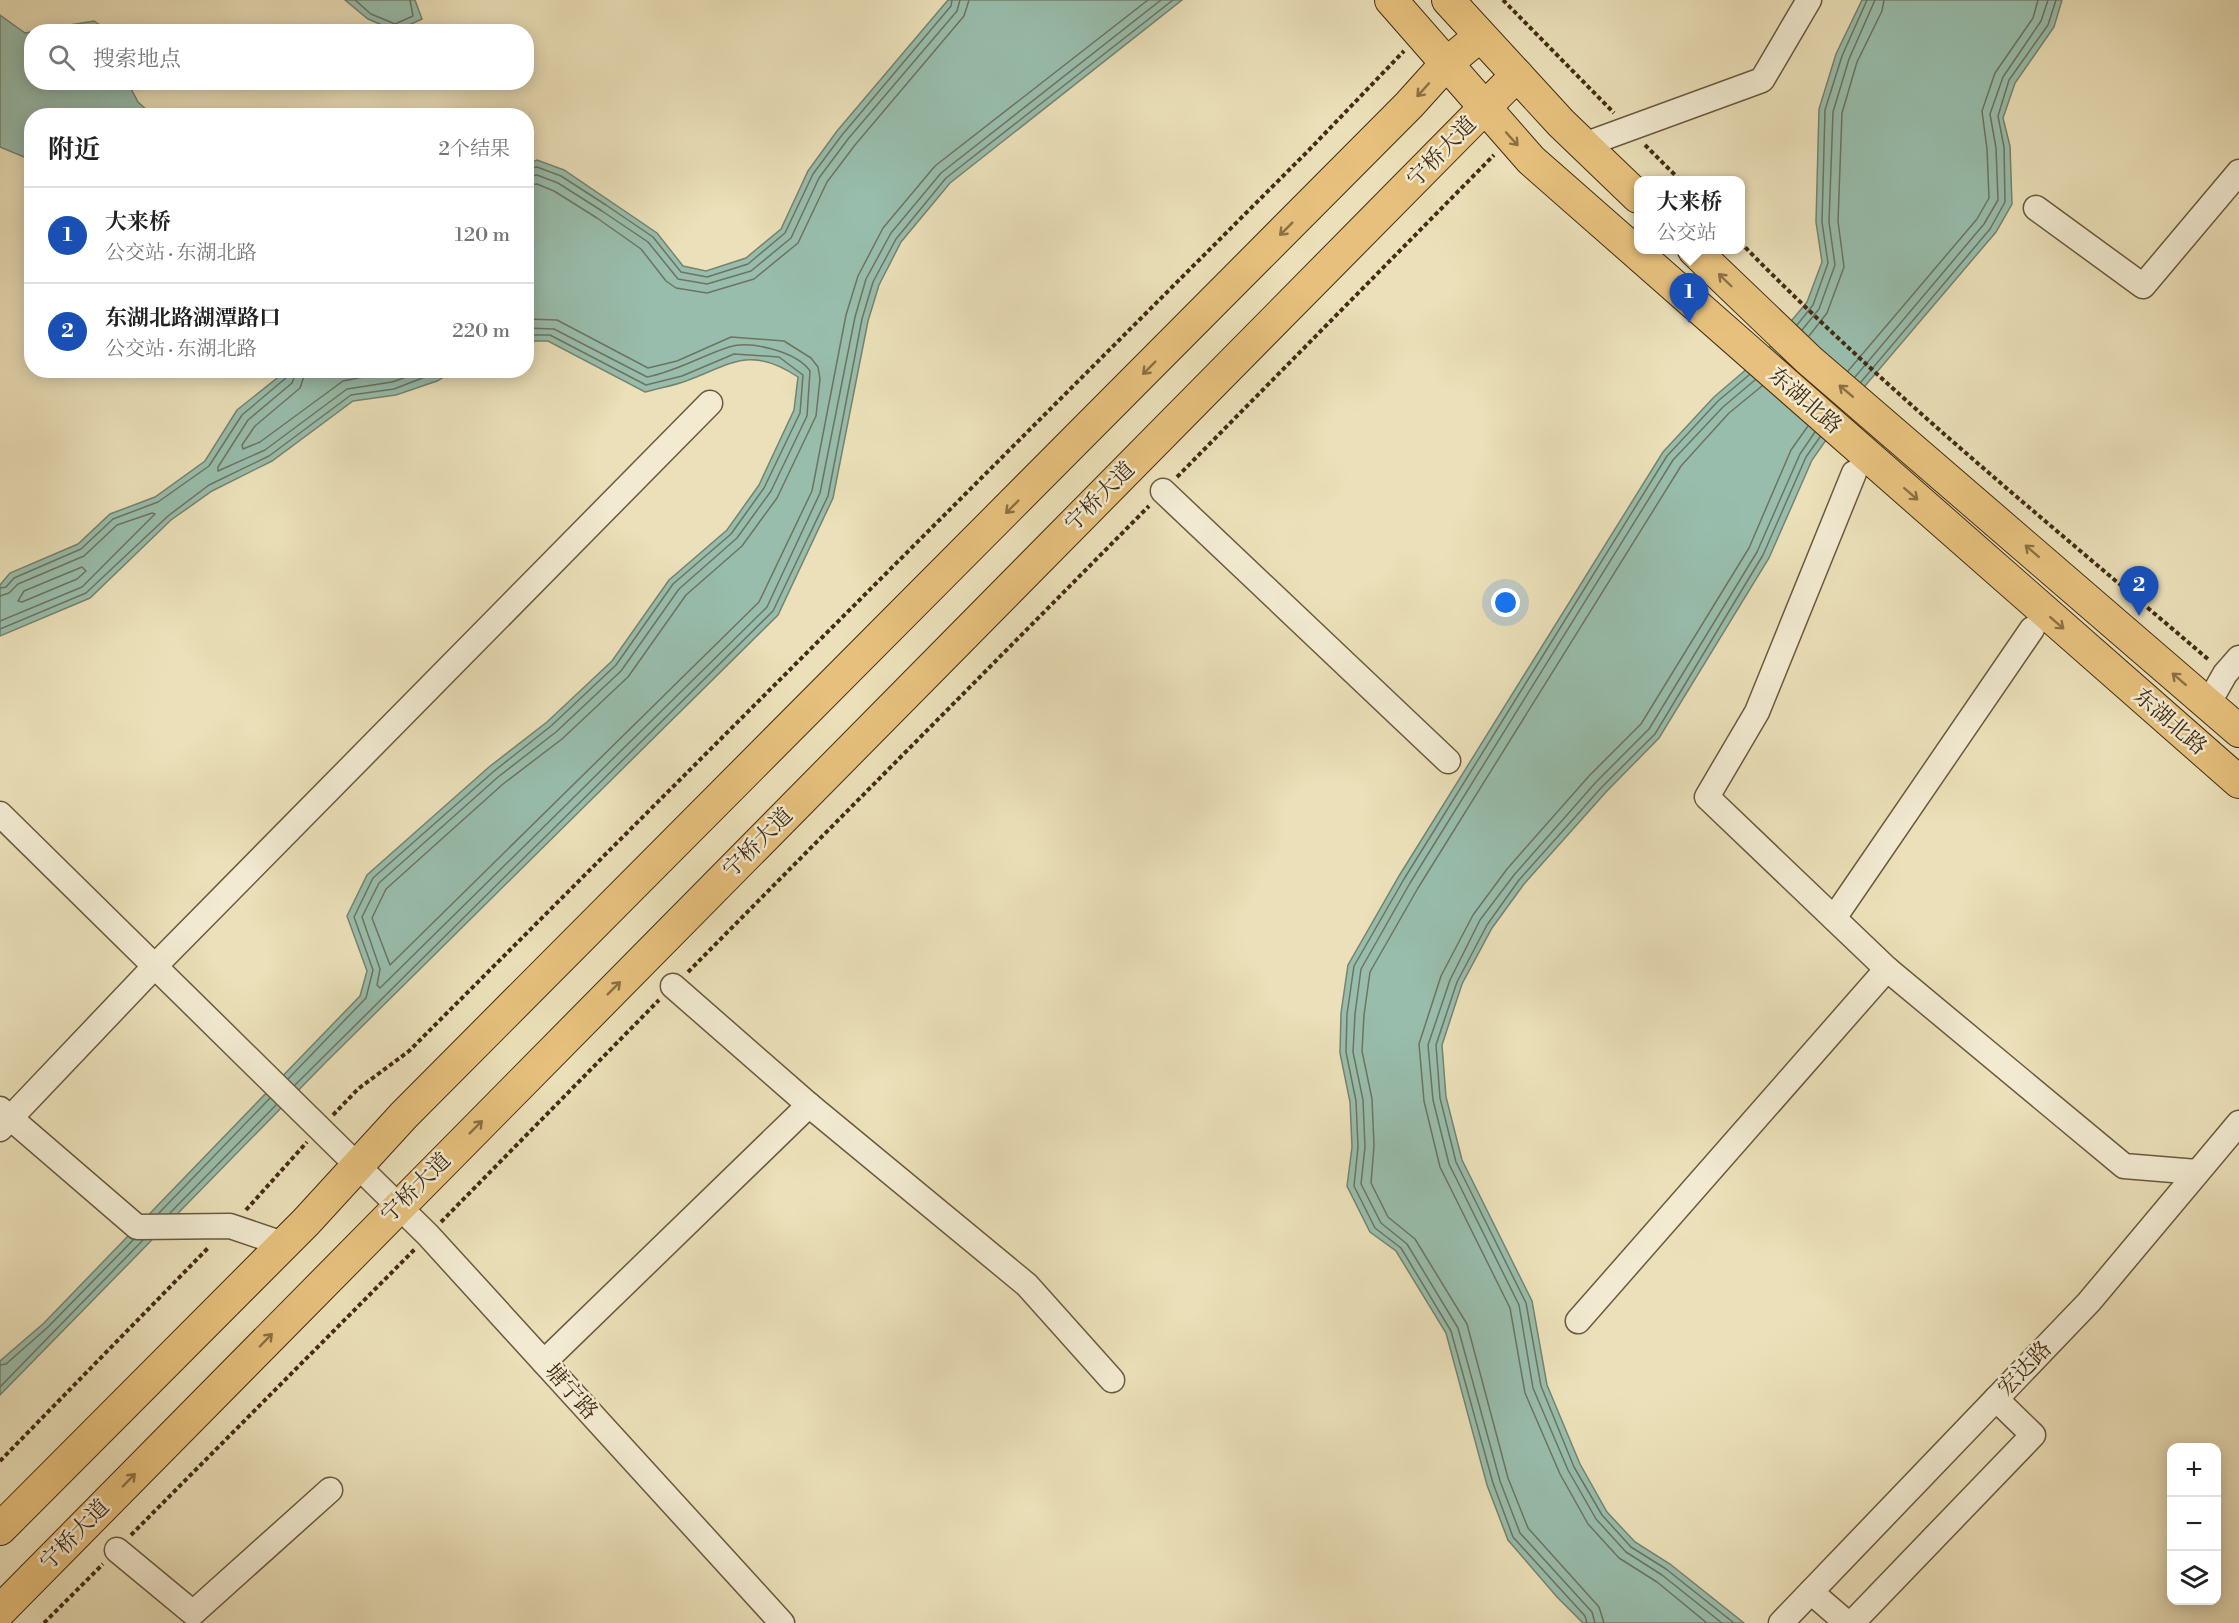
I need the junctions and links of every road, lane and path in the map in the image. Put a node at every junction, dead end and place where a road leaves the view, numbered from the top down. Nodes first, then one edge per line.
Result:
1 (1391, 0) edge
2 (1448, 0) edge
3 (1503, 0) edge
4 (1809, 0) edge
5 (1420, 34) junction
6 (1480, 36) junction
7 (1446, 64) junction
8 (1517, 75) junction
9 (1484, 107) junction
10 (1629, 129) junction
11 (1511, 138) junction
12 (1584, 146) junction
13 (2239, 172) edge
14 (1676, 176) edge
15 (1634, 193) edge
16 (2037, 208) dead end
17 (1745, 247) edge
18 (1634, 250) edge
19 (1638, 254) edge
20 (1699, 254) edge
21 (710, 403) dead end
22 (1861, 464) junction
23 (1163, 491) junction
24 (2032, 629) dead end
25 (2232, 666) edge
26 (2208, 704) junction
27 (2239, 731) edge
28 (1448, 761) dead end
29 (2239, 782) edge
30 (0, 814) edge
31 (1834, 918) junction
32 (155, 966) junction
33 (1887, 969) junction
34 (673, 986) junction
35 (808, 1106) junction
36 (3, 1119) edge
37 (320, 1128) junction
38 (2236, 1135) edge
39 (358, 1166) junction
40 (2197, 1172) junction
41 (399, 1205) junction
42 (230, 1226) junction
43 (428, 1235) junction
44 (284, 1244) junction
45 (1578, 1321) dead end
46 (544, 1362) junction
47 (1112, 1380) dead end
48 (1996, 1399) junction
49 (0, 1461) edge
50 (330, 1490) dead end
51 (0, 1529) edge
52 (117, 1550) junction
53 (1805, 1598) junction
54 (0, 1611) edge
55 (44, 1623) edge
56 (782, 1623) edge
57 (1781, 1623) edge
58 (1850, 1623) edge

1 - 5 main road, 东湖北路
2 - 6 main road
3 - 10 path
4 - 10 street
5 - 7 main road, 东湖北路
5 - 37 path
6 - 7 main road
6 - 8 main road
7 - 9 main road, 东湖北路
7 -> 39 main road
8 - 9 main road, 宁桥大道
8 - 12 main road
9 - 11 main road, 东湖北路
41 -> 9 main road, 宁桥大道
10 - 12 street
10 - 14 path
11 -> 18 main road, 东湖北路
11 - 23 path
12 - 15 main road
13 - 16 street
17 - 25 path
19 -> 22 main road, 东湖北路
26 -> 20 main road, 东湖北路
21 - 32 street
22 -> 29 main road, 东湖北路
22 - 31 street
23 - 28 street
23 - 34 path
24 - 31 street
25 - 26 street
26 - 27 main road, 东湖北路
30 - 32 street, 塘宁路
31 - 33 street
32 - 36 street
32 - 37 street, 塘宁路
33 - 40 street
33 - 45 street
34 - 35 street
34 - 43 path
35 - 46 street
35 - 47 street
36 - 42 street
37 - 39 street, 塘宁路
37 - 42 path
38 - 40 street, 宏达路
39 - 41 street, 塘宁路
39 - 44 main road
40 - 48 street, 宏达路
41 - 43 street, 塘宁路
54 -> 41 main road, 宁桥大道
42 - 44 street
42 - 49 path
43 - 46 street, 塘宁路
43 - 52 path
44 - 51 main road
46 - 56 street, 塘宁路
48 - 53 street, 宏达路
48 - 58 street
50 - 52 street
52 - 55 path
53 - 57 street, 宏达路
53 - 58 street

